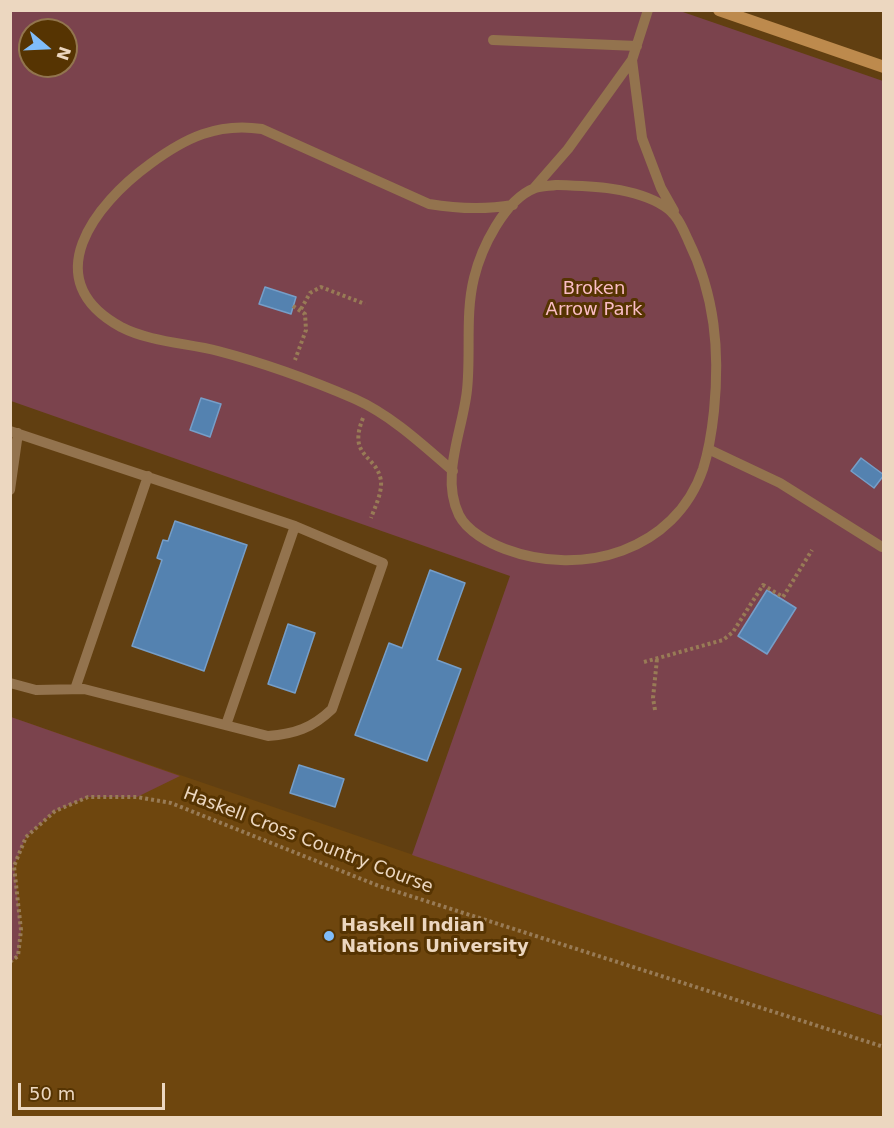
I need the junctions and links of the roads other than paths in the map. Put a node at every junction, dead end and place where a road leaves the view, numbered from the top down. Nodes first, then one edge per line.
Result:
1 (648, 10) edge
2 (723, 11) edge
3 (493, 40) dead end
4 (637, 46) junction
5 (632, 60) junction
6 (884, 67) edge
7 (534, 188) junction
8 (513, 205) junction
9 (676, 216) junction
10 (14, 432) edge
11 (708, 449) junction
12 (453, 471) junction
13 (148, 476) junction
14 (10, 490) edge
15 (295, 526) junction
16 (882, 547) dead end
17 (10, 683) edge
18 (75, 689) junction
19 (226, 725) junction

1 - 4 lane
2 - 6 main road
3 - 4 lane
4 - 5 lane
5 - 7 lane
5 - 9 lane
7 - 8 lane
7 - 9 lane
8 - 12 lane
8 - 12 lane
9 - 11 lane
10 - 13 lane
10 - 14 lane
11 - 12 lane
11 - 16 lane
13 - 15 lane
13 - 18 lane
15 - 19 lane
15 - 19 lane
17 - 18 lane
18 - 19 lane

